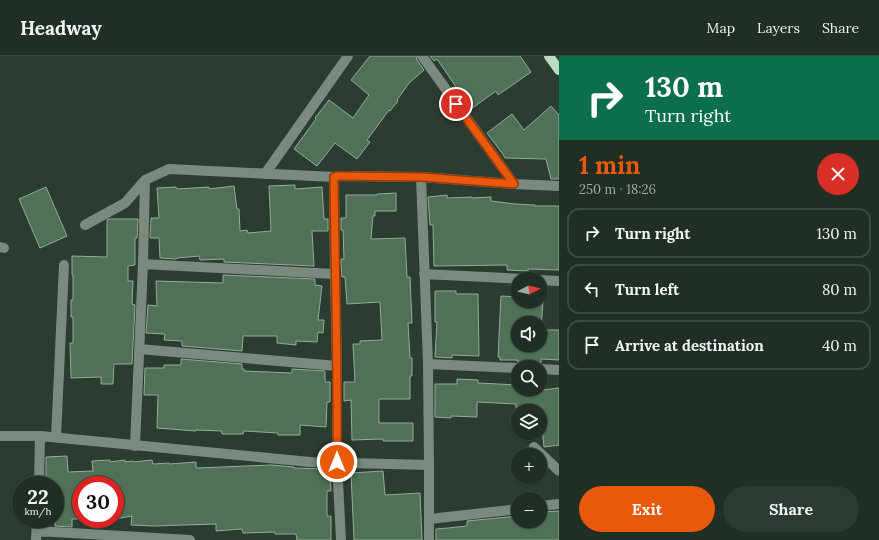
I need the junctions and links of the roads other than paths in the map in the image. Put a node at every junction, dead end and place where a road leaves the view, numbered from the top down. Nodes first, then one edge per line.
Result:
1 (348, 56) edge
2 (422, 56) edge
3 (549, 56) edge
4 (559, 70) edge
5 (265, 174) junction
6 (334, 177) junction
7 (421, 177) junction
8 (144, 180) junction
9 (514, 184) junction
10 (559, 186) edge
11 (85, 225) dead end
12 (143, 264) junction
13 (64, 265) dead end
14 (335, 274) junction
15 (424, 274) junction
16 (511, 278) edge
17 (547, 280) edge
18 (559, 281) edge
19 (139, 349) junction
20 (428, 364) junction
21 (337, 366) junction
22 (511, 368) edge
23 (547, 369) edge
24 (559, 370) edge
25 (0, 436) edge
26 (40, 436) junction
27 (56, 438) junction
28 (135, 446) junction
29 (534, 447) dead end
30 (337, 462) junction
31 (429, 465) junction
32 (559, 471) edge
33 (39, 476) edge
34 (559, 504) edge
35 (547, 505) edge
36 (511, 510) edge
37 (430, 519) junction
38 (37, 536) edge
39 (190, 540) edge
40 (341, 540) edge
41 (429, 540) edge

1 - 5 street
2 - 9 street
3 - 4 main road
5 - 6 street
5 - 8 street
6 - 7 street
6 - 14 street
7 - 9 street
7 - 15 street
8 - 11 street
8 - 12 street
9 - 10 street
12 - 14 street
12 - 19 street
13 - 27 street
14 - 21 street
15 - 16 street
15 - 20 street
17 - 18 street
19 - 21 street
19 - 28 street
20 - 22 street
20 - 31 street
21 - 30 street
23 - 24 street
25 - 26 street
26 - 27 street
26 - 33 street
27 - 28 street
28 - 30 street
29 - 32 street
30 - 31 street
30 - 40 street
31 - 37 street
34 - 35 street
36 - 37 street
37 - 41 street
38 - 39 street

